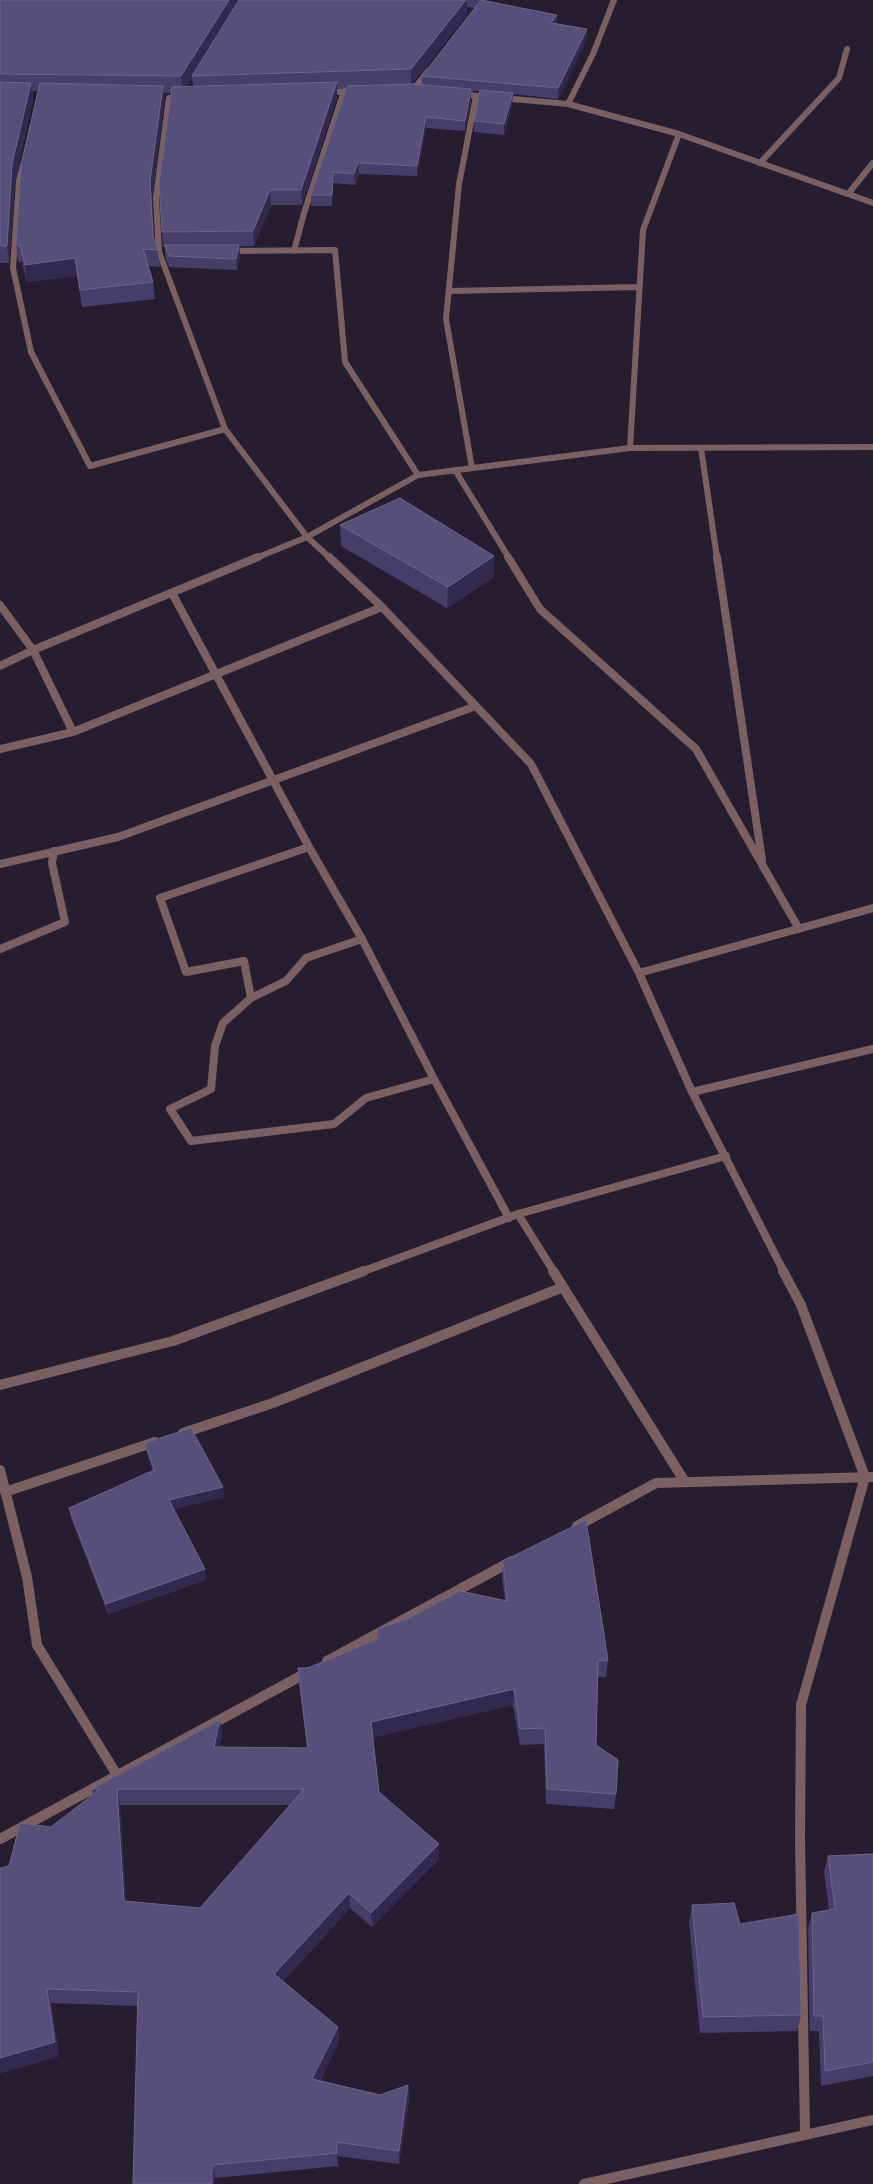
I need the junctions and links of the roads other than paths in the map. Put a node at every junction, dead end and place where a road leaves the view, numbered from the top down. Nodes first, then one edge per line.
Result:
1 (614, 0) edge
2 (847, 49) dead end
3 (432, 66) edge
4 (405, 90) edge
5 (413, 90) junction
6 (344, 91) junction
7 (360, 91) edge
8 (421, 91) edge
9 (321, 92) edge
10 (452, 94) edge
11 (476, 96) junction
12 (169, 98) edge
13 (568, 104) junction
14 (679, 134) junction
15 (24, 158) edge
16 (760, 163) junction
17 (873, 163) edge
18 (848, 194) junction
19 (873, 203) edge
20 (294, 250) junction
21 (223, 251) edge
22 (639, 287) junction
23 (449, 291) junction
24 (225, 429) junction
25 (873, 447) edge
26 (630, 448) junction
27 (701, 448) junction
28 (472, 468) junction
29 (455, 470) junction
30 (418, 475) junction
31 (307, 537) junction
32 (172, 593) junction
33 (0, 605) edge
34 (382, 607) junction
35 (33, 650) junction
36 (0, 666) edge
37 (215, 674) junction
38 (476, 706) junction
39 (73, 732) junction
40 (0, 748) edge
41 (272, 780) junction
42 (309, 847) junction
43 (54, 851) junction
44 (0, 864) edge
45 (762, 864) junction
46 (873, 908) edge
47 (799, 929) junction
48 (362, 939) junction
49 (0, 949) edge
50 (639, 973) junction
51 (251, 998) junction
52 (873, 1049) edge
53 (434, 1079) junction
54 (692, 1092) junction
55 (726, 1156) junction
56 (518, 1214) junction
57 (509, 1218) junction
58 (563, 1287) junction
59 (0, 1385) edge
60 (177, 1435) edge
61 (162, 1440) edge
62 (0, 1470) edge
63 (869, 1477) edge
64 (685, 1482) junction
65 (6, 1492) junction
66 (565, 1532) edge
67 (523, 1555) edge
68 (117, 1775) junction
69 (0, 1839) edge
70 (873, 2120) edge
71 (805, 2134) junction
72 (584, 2184) edge

1 - 13 street
2 - 16 street
3 - 5 street
4 - 5 street
5 - 8 street
6 - 7 street
6 - 9 street
6 - 20 street
10 - 11 street
11 - 13 street
11 - 23 street
12 - 24 street
13 - 14 street
14 - 16 street
14 - 22 street
15 - 24 street
16 - 18 street
17 - 18 street
18 - 19 street
20 - 21 street
20 - 30 street
22 - 23 street
22 - 26 street
23 - 28 street
24 - 31 street
25 - 27 street
26 - 27 street
26 - 28 street
27 - 45 street
28 - 29 street
29 - 30 street
29 - 45 street
30 - 31 street
31 - 32 street
31 - 34 street
32 - 35 street
32 - 37 street
33 - 35 street
34 - 37 street
34 - 38 street
35 - 36 street
35 - 39 street
37 - 39 street
37 - 41 street
38 - 41 street
38 - 50 street
39 - 40 street
41 - 42 street
41 - 43 street
42 - 48 street
42 - 51 street
43 - 44 street
43 - 49 street
45 - 47 street
46 - 47 street
47 - 50 street
48 - 51 street
48 - 53 street
50 - 54 street
51 - 53 street
52 - 54 street
53 - 57 street
54 - 55 street
55 - 56 street
55 - 63 street
56 - 57 street
56 - 58 street
57 - 59 street
58 - 60 street
58 - 64 street
61 - 65 street
62 - 65 street
63 - 64 street
63 - 71 street
64 - 66 street
65 - 68 street
67 - 68 street
68 - 69 street
70 - 71 street
71 - 72 street

